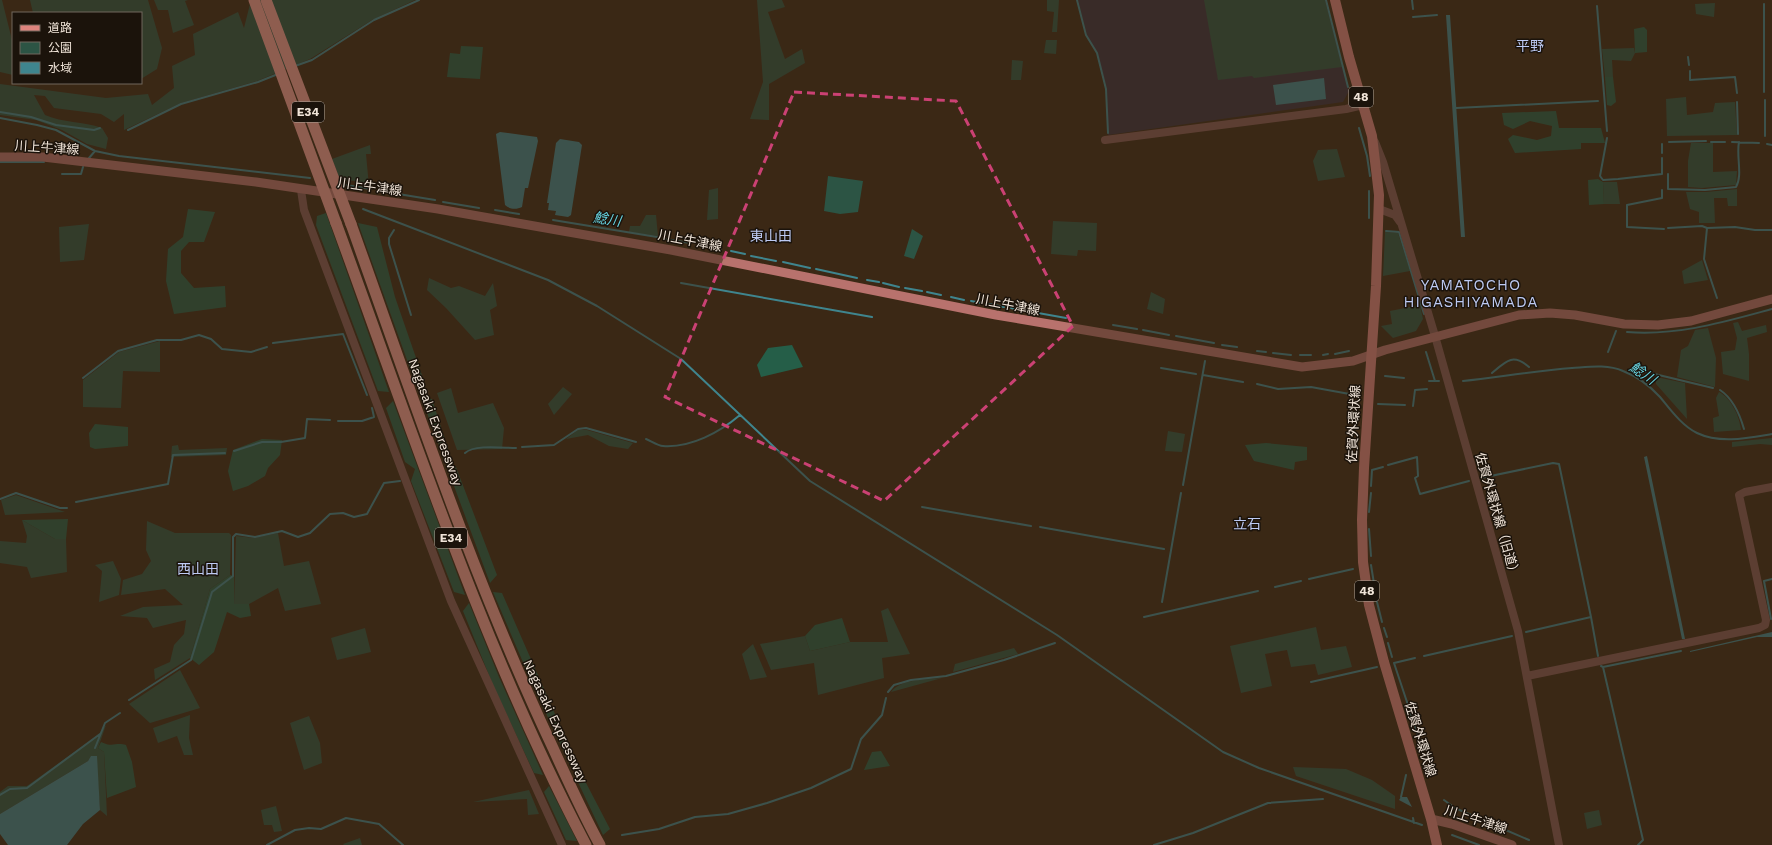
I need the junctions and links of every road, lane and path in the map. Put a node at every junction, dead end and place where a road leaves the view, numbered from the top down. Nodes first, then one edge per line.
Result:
1 (254, 0) edge
2 (266, 0) edge
3 (1335, 0) edge
4 (1364, 105) junction
5 (1372, 136) junction
6 (1105, 140) dead end
7 (0, 157) edge
8 (301, 190) junction
9 (1379, 209) junction
10 (1401, 222) junction
11 (1772, 299) edge
12 (1435, 336) junction
13 (1370, 355) junction
14 (1772, 487) edge
15 (1527, 676) junction
16 (1431, 819) junction
17 (562, 845) edge
18 (586, 845) edge
19 (600, 845) edge
20 (1437, 845) edge
21 (1512, 845) edge
22 (1559, 845) edge

1 - 18 highway, Nagasaki Expressway / E34, bridge
2 - 19 highway, Nagasaki Expressway / E34, bridge
3 - 4 main road, 佐賀外環状線 / 48
4 - 5 main road, 佐賀外環状線 / 48
4 - 6 street
5 - 9 main road, 佐賀外環状線 / 48
5 - 10 street, 佐賀外環状線（旧道）
7 - 8 main road, 川上牛津線
8 - 13 main road, 川上牛津線
8 - 17 street
9 - 10 street
9 - 13 main road, 佐賀外環状線 / 48
10 - 12 street, 佐賀外環状線（旧道）
11 - 12 main road, 川上牛津線
12 - 13 main road, 川上牛津線
12 - 15 street, 佐賀外環状線（旧道）
13 - 16 main road, 佐賀外環状線 / 48
14 - 15 street
15 - 22 street, 佐賀外環状線（旧道）
16 - 20 main road, 佐賀外環状線 / 48
16 - 21 main road, 川上牛津線

